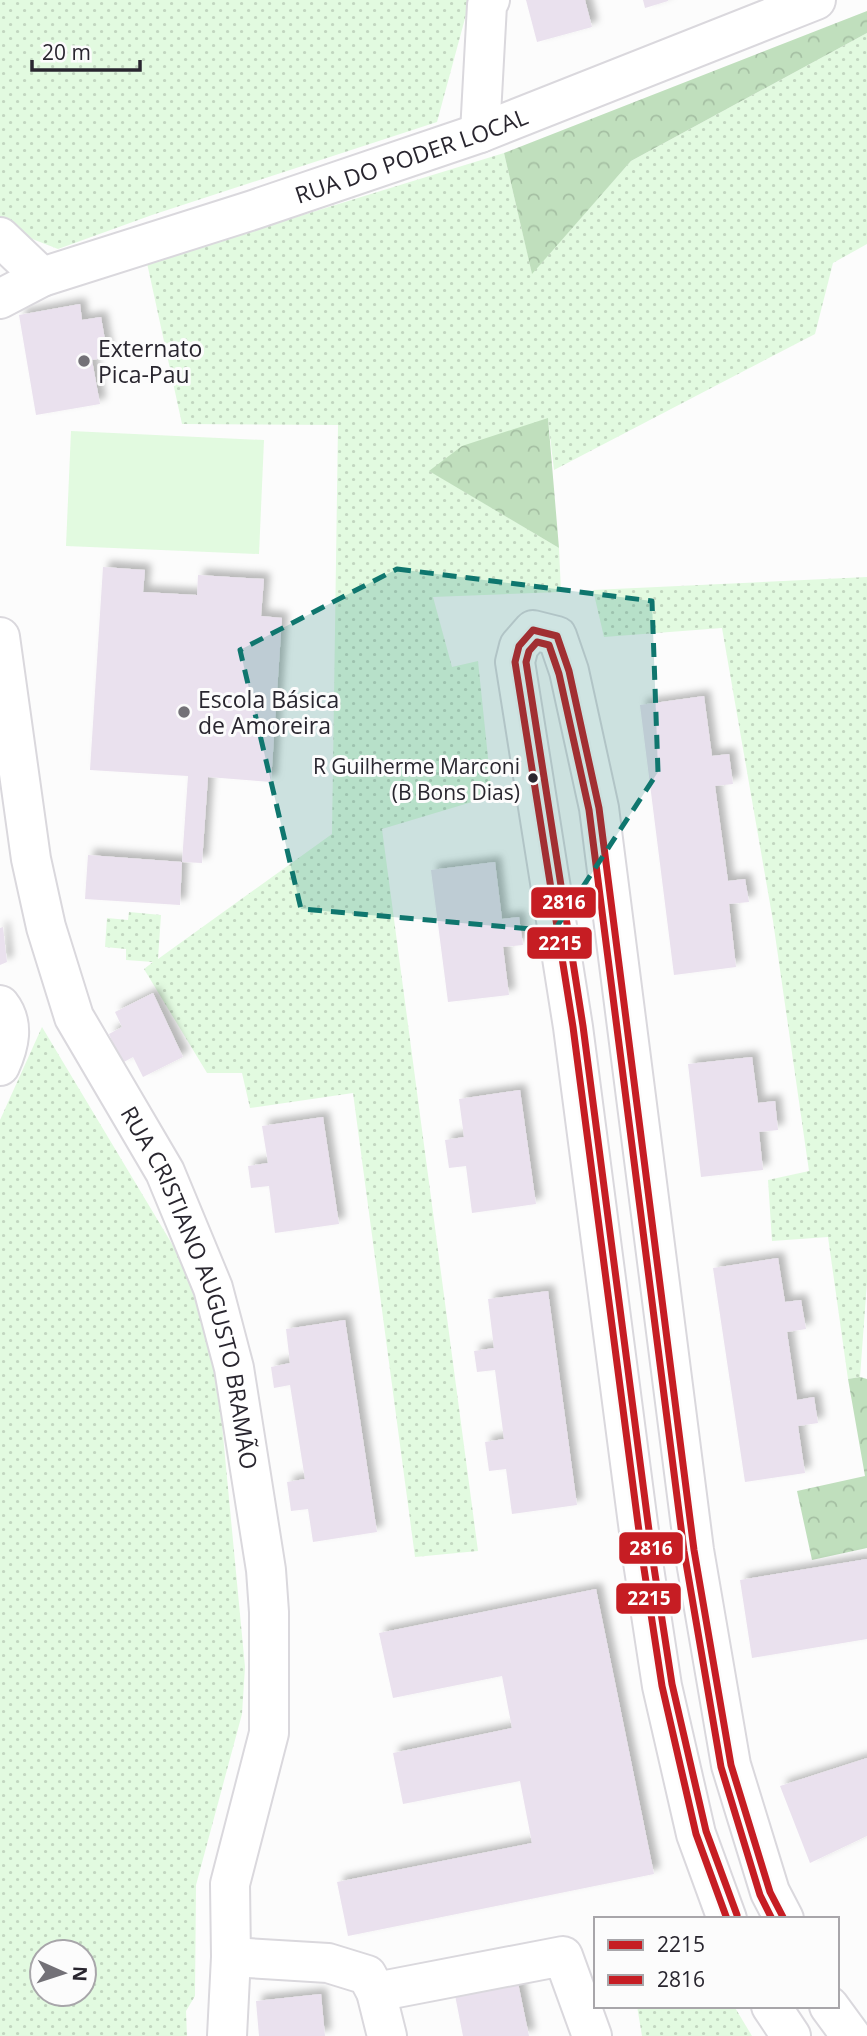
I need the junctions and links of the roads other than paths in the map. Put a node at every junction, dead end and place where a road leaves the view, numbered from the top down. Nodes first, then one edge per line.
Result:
1 (490, 0) edge
2 (816, 0) edge
3 (480, 133) junction
4 (0, 237) edge
5 (42, 276) junction
6 (0, 299) edge
7 (0, 637) edge
8 (0, 1005) edge
9 (0, 1066) edge
10 (653, 1229) junction
11 (600, 1235) junction
12 (726, 1917) edge
13 (783, 1917) edge
14 (231, 1957) junction
15 (376, 1992) junction
16 (772, 2008) edge
17 (830, 2008) edge
18 (227, 2036) edge
19 (387, 2036) edge
20 (592, 2036) edge
21 (790, 2036) edge
22 (851, 2036) edge

1 - 3 street
2 - 3 street, RUA DO PODER LOCAL
3 - 5 street, RUA DO PODER LOCAL
4 - 5 street
5 - 6 street, RUA DO PODER LOCAL
7 - 14 street, RUA CRISTIANO AUGUSTO BRAMÃO
8 - 9 street
10 - 11 street
10 - 11 street
10 - 13 street
11 - 12 street
14 - 15 street
14 - 18 street, RUA CRISTIANO AUGUSTO BRAMÃO
15 - 19 street
15 - 20 street
16 - 21 street
17 - 22 street

